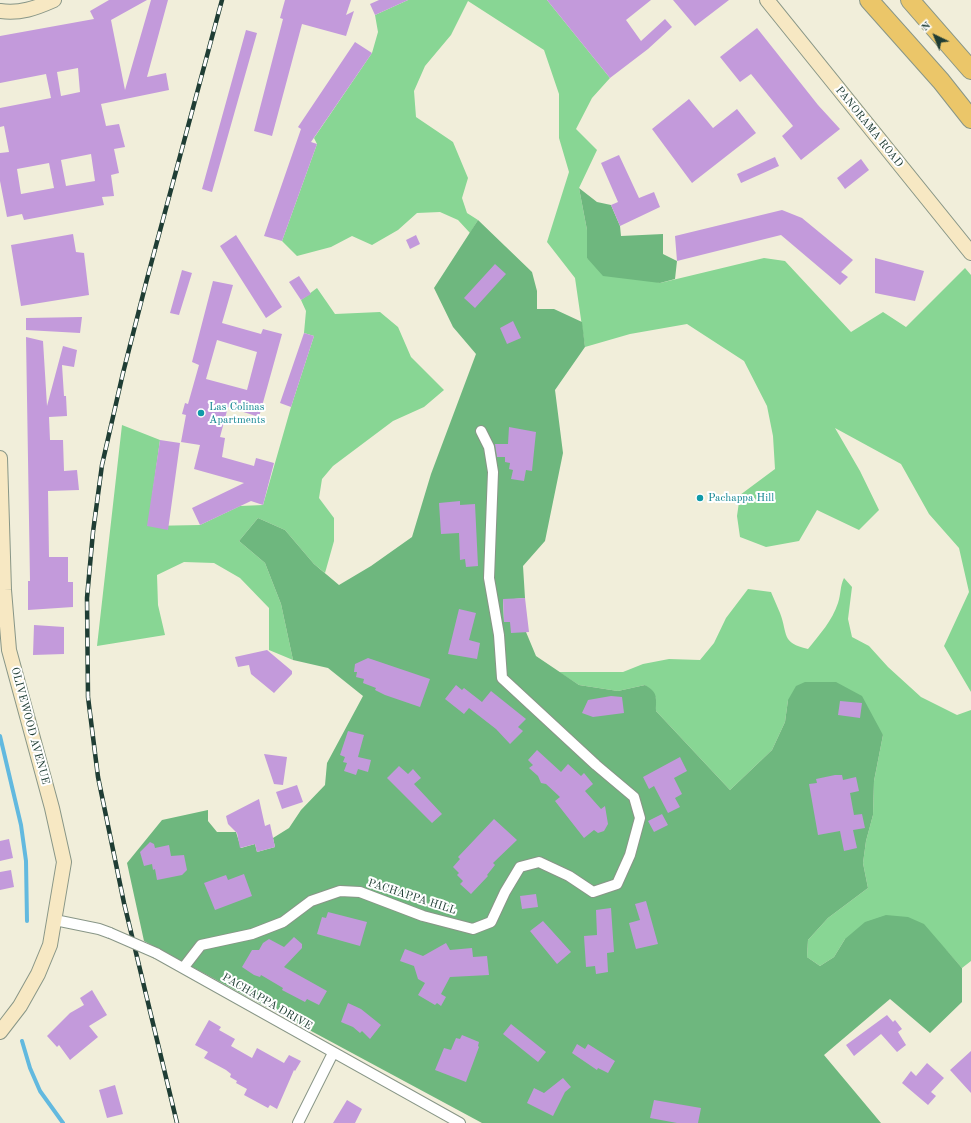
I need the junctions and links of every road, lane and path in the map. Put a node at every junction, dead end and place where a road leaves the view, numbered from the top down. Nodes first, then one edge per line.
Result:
1 (54, 0) edge
2 (767, 0) edge
3 (869, 0) edge
4 (910, 0) edge
5 (0, 11) edge
6 (971, 70) edge
7 (971, 119) edge
8 (971, 253) edge
9 (481, 431) dead end
10 (0, 458) edge
11 (55, 920) junction
12 (184, 967) junction
13 (0, 1032) edge
14 (333, 1054) junction
15 (298, 1123) edge
16 (460, 1123) edge

1 - 5 main road
2 - 8 main road, PANORAMA ROAD
3 - 7 highway
4 - 6 highway
9 - 12 street, PACHAPPA HILL
10 - 11 main road, OLIVEWOOD AVENUE
11 - 12 street, PACHAPPA DRIVE, bridge
11 - 13 main road, OLIVEWOOD AVENUE
12 - 14 street, PACHAPPA DRIVE
14 - 15 street
14 - 16 street, PACHAPPA DRIVE

